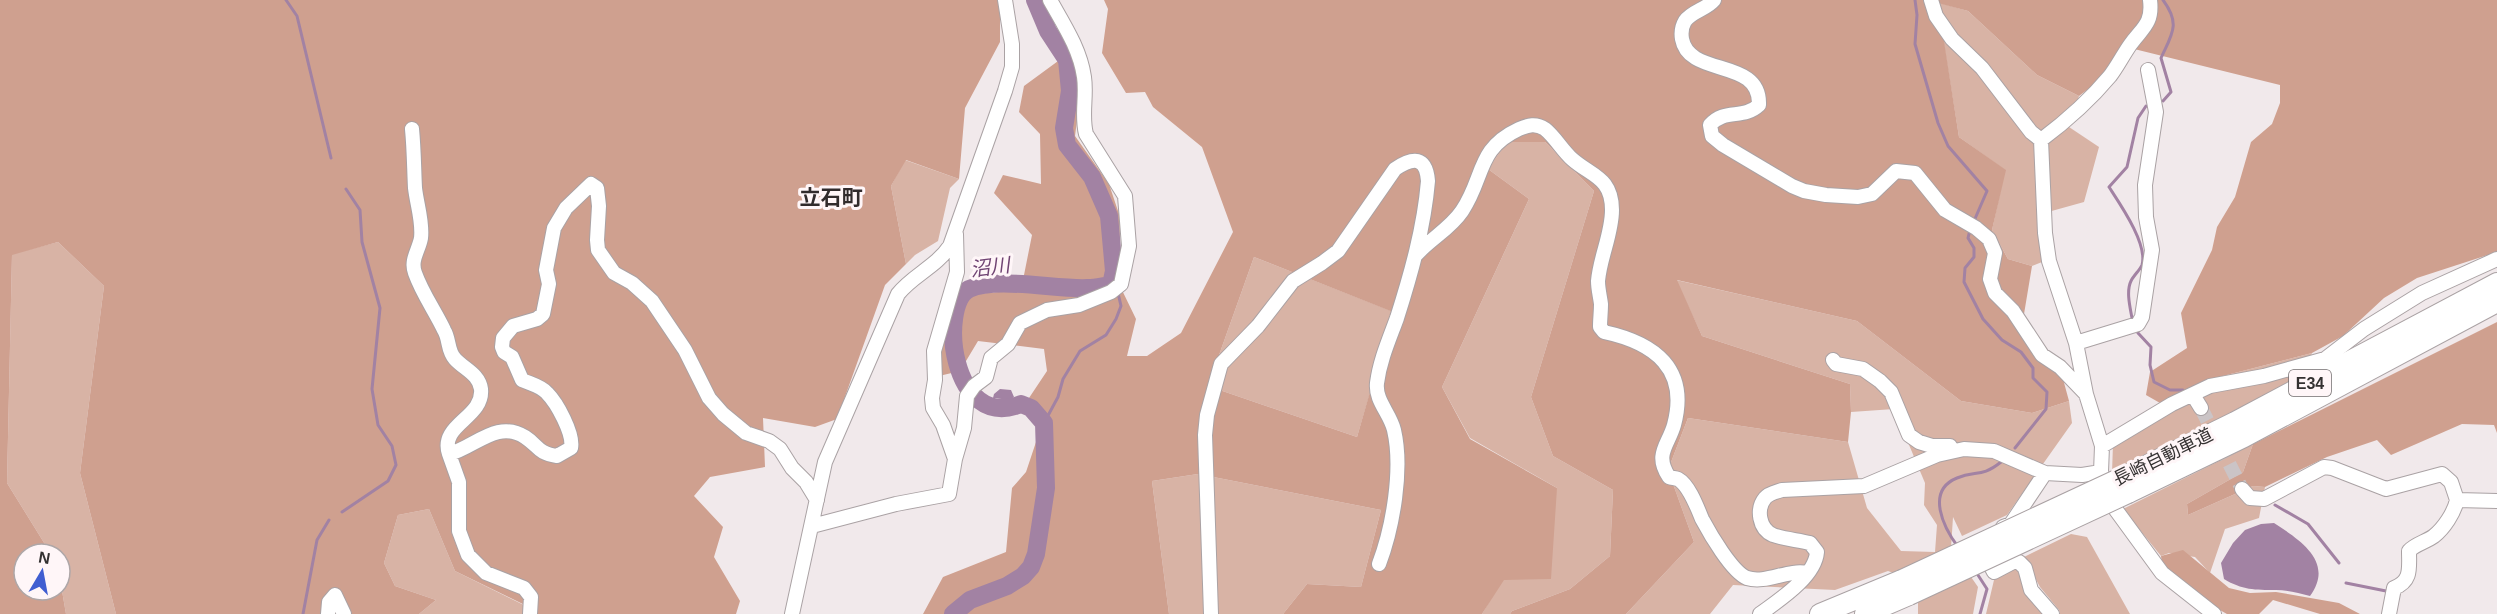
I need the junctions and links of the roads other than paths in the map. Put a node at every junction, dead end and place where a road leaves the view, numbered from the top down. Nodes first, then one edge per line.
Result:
1 (1005, 0) edge
2 (1050, 0) edge
3 (1714, 0) edge
4 (1931, 0) edge
5 (2150, 0) edge
6 (2148, 70) dead end
7 (412, 129) dead end
8 (2041, 140) junction
9 (956, 232) junction
10 (1416, 256) junction
11 (2497, 259) edge
12 (2497, 283) edge
13 (2497, 302) edge
14 (2076, 343) junction
15 (1833, 360) dead end
16 (2086, 394) junction
17 (2193, 395) junction
18 (2200, 408) tunnel mouth
19 (2102, 446) junction
20 (1964, 449) junction
21 (449, 454) junction
22 (955, 459) junction
23 (2101, 472) junction
24 (2045, 473) junction
25 (2125, 486) junction
26 (2242, 489) dead end
27 (817, 500) junction
28 (2457, 500) junction
29 (2497, 501) edge
30 (812, 526) junction
31 (1379, 564) dead end
32 (1807, 573) junction
33 (1906, 588) junction
34 (328, 614) edge
35 (344, 614) edge
36 (530, 614) edge
37 (792, 614) edge
38 (1211, 614) edge
39 (1760, 614) edge
40 (1820, 614) edge
41 (1864, 614) edge
42 (2052, 614) edge
43 (2214, 614) edge
44 (2389, 614) edge

1 - 9 street
2 - 22 street
3 - 16 street
4 - 8 street
5 - 8 street
6 - 14 street
7 - 21 street
8 - 14 street
9 - 22 street
9 - 27 street
10 - 31 street
10 - 32 street
10 - 38 street
11 - 17 street
12 - 25 highway, 長崎自動車道 / E34
13 - 25 highway, 長崎自動車道 / E34
14 - 16 street
15 - 20 street
16 - 19 street
17 - 18 street
17 - 19 street
19 - 23 street
20 - 24 street
20 - 32 street
21 - 27 street
21 - 36 street
22 - 30 street
23 - 24 street
23 - 43 street
24 - 42 street
25 - 33 highway, 長崎自動車道 / E34, bridge
26 - 28 street
27 - 30 street
28 - 29 street
28 - 44 street
30 - 37 street
32 - 39 street
33 - 40 highway, 長崎自動車道 / E34
33 - 41 highway, 長崎自動車道 / E34
34 - 35 street

